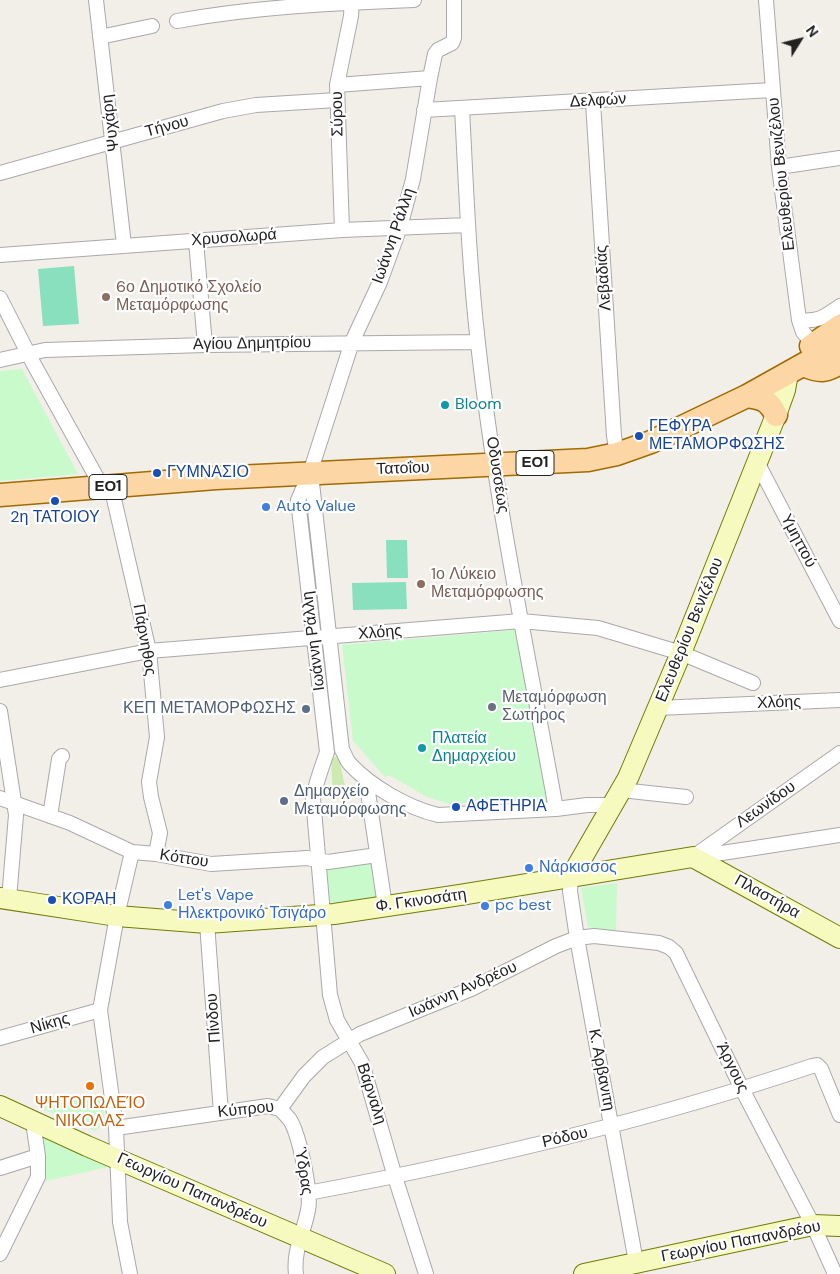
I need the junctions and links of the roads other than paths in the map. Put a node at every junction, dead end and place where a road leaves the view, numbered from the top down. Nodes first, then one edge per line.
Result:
1 (96, 0) edge
2 (414, 0) edge
3 (454, 0) edge
4 (766, 0) edge
5 (352, 1) edge
6 (177, 21) dead end
7 (152, 26) dead end
8 (100, 37) junction
9 (430, 78) junction
10 (337, 85) junction
11 (772, 90) junction
12 (337, 100) junction
13 (593, 102) junction
14 (462, 108) junction
15 (424, 110) junction
16 (114, 142) junction
17 (840, 158) edge
18 (779, 167) junction
19 (0, 173) edge
20 (468, 225) junction
21 (400, 227) junction
22 (342, 230) junction
23 (196, 240) junction
24 (124, 245) junction
25 (0, 255) edge
26 (0, 298) edge
27 (840, 306) edge
28 (799, 320) junction
29 (840, 326) edge
30 (352, 342) junction
31 (478, 342) junction
32 (813, 344) junction
33 (840, 344) edge
34 (205, 345) junction
35 (28, 354) junction
36 (0, 360) edge
37 (840, 363) edge
38 (796, 369) junction
39 (746, 396) junction
40 (776, 415) junction
41 (617, 454) junction
42 (757, 462) junction
43 (494, 465) junction
44 (310, 473) junction
45 (107, 487) junction
46 (0, 495) edge
47 (840, 621) edge
48 (522, 622) junction
49 (329, 637) junction
50 (313, 638) junction
51 (149, 651) junction
52 (681, 653) junction
53 (0, 680) edge
54 (754, 683) dead end
55 (840, 700) edge
56 (658, 708) junction
57 (0, 710) edge
58 (342, 750) junction
59 (326, 752) junction
60 (840, 753) edge
61 (62, 756) dead end
62 (366, 779) junction
63 (686, 797) dead end
64 (0, 798) edge
65 (616, 798) junction
66 (14, 803) junction
67 (556, 809) junction
68 (50, 816) junction
69 (840, 835) edge
70 (132, 852) junction
71 (156, 854) junction
72 (377, 855) junction
73 (693, 857) junction
74 (319, 861) junction
75 (572, 877) junction
76 (4, 898) edge
77 (384, 906) junction
78 (323, 915) junction
79 (117, 916) junction
80 (207, 922) junction
81 (577, 938) junction
82 (840, 938) edge
83 (100, 1010) junction
84 (0, 1038) edge
85 (349, 1042) junction
86 (742, 1089) junction
87 (0, 1106) edge
88 (280, 1109) junction
89 (221, 1113) junction
90 (840, 1115) edge
91 (33, 1122) junction
92 (612, 1127) junction
93 (116, 1128) junction
94 (38, 1156) junction
95 (117, 1158) junction
96 (0, 1168) edge
97 (395, 1177) junction
98 (308, 1193) junction
99 (812, 1226) junction
100 (840, 1226) edge
101 (300, 1238) junction
102 (0, 1254) edge
103 (640, 1268) edge
104 (130, 1274) edge
105 (296, 1274) edge
106 (385, 1274) edge
107 (426, 1274) edge
108 (584, 1274) edge
109 (836, 1274) edge

1 - 8 street, Ψυχάρη
2 - 5 street
3 - 9 street, Ιωάννη Ράλλη
4 - 11 street, Ελευθερίου Βενιζέλου
5 - 6 street
5 - 10 street, Σύρου
7 - 8 street
8 - 16 street, Ψυχάρη
9 - 10 street
9 - 15 street, Ιωάννη Ράλλη
10 - 12 street, Σύρου
11 - 13 street, Δελφών
11 - 18 street, Ελευθερίου Βενιζέλου
12 - 16 street, Τήνου
12 - 22 street, Σύρου
13 - 14 street, Δελφών
13 - 41 street, Λεβαδιάς
14 - 15 street, Δελφών
14 - 20 street, Οδυσσέως
15 - 21 street, Ιωάννη Ράλλη
16 - 19 street, Τήνου
16 - 24 street, Ψυχάρη
17 - 18 street
18 - 28 street, Ελευθερίου Βενιζέλου
20 - 21 street, Χρυσολωρά
20 - 31 street, Οδυσσέως
21 - 22 street, Χρυσολωρά
21 - 30 street, Ιωάννη Ράλλη
22 - 23 street, Χρυσολωρά
23 - 24 street, Χρυσολωρά
23 - 34 street
24 - 25 street, Χρυσολωρά
26 - 35 street, Πάρνηθος
27 - 28 street
28 - 32 street, Ελευθερίου Βενιζέλου
29 - 32 main road, Τατοΐου / ΕΟ1
30 - 31 street, Αγίου Δημητρίου
30 - 34 street, Αγίου Δημητρίου
30 - 44 street, Ιωάννη Ράλλη
31 - 43 street, Οδυσσέως
32 - 38 main road, Τατοΐου / ΕΟ1
33 - 38 main road, Τατοΐου / ΕΟ1
34 - 35 street, Αγίου Δημητρίου
35 - 36 street, Αγίου Δημητρίου
35 - 45 street, Πάρνηθος
37 - 38 main road
38 - 39 main road, Τατοΐου / ΕΟ1
38 - 40 main road, Ελευθερίου Βενιζέλου
39 - 40 main road
39 - 41 main road, Τατοΐου / ΕΟ1
40 - 42 main road, Ελευθερίου Βενιζέλου
41 - 43 main road, Τατοΐου / ΕΟ1
42 - 47 street, Υμηττού
42 - 52 main road, Ελευθερίου Βενιζέλου
43 - 44 main road, Τατοΐου / ΕΟ1
43 - 48 street, Οδυσσέως
44 - 45 main road, Τατοΐου / ΕΟ1
44 - 49 street, Ιωάννη Ράλλη
44 - 50 street, Ιωάννη Ράλλη
45 - 46 main road, Τατοΐου / ΕΟ1
45 - 51 street, Πάρνηθος
48 - 49 street, Χλόης
48 - 52 street, Χλόης
48 - 67 street, Οδυσσέως
49 - 50 street, Χλόης
49 - 58 street, Ιωάννη Ράλλη
50 - 51 street, Χλόης
50 - 59 street, Ιωάννη Ράλλη
51 - 53 street, Χλόης
51 - 71 street, Πάρνηθος
52 - 54 street, Χλόης
52 - 56 main road, Ελευθερίου Βενιζέλου
55 - 56 street, Χλόης
56 - 65 main road, Ελευθερίου Βενιζέλου
57 - 66 street
58 - 59 street
58 - 62 street, Ιωάννη Ράλλη
59 - 74 street, Ιωάννη Ράλλη
60 - 73 street, Λεωνίδου
61 - 68 street
62 - 67 street
62 - 72 street
63 - 65 street
64 - 66 street, Κόττου
65 - 67 street
65 - 75 main road, Ελευθερίου Βενιζέλου
66 - 68 street, Κόττου
66 - 76 street
68 - 70 street, Κόττου
69 - 73 street, Φ. Γκινοσάτη
70 - 71 street, Κόττου
70 - 79 street
71 - 74 street, Κόττου
72 - 74 street, Κόττου
72 - 77 street
73 - 75 main road, Φ. Γκινοσάτη
73 - 82 main road, Πλαστήρα
74 - 78 street, Ιωάννη Ράλλη
75 - 77 main road, Φ. Γκινοσάτη
75 - 81 street, Κ. Αρβανιτη
76 - 79 main road, Φ. Γκινοσάτη
77 - 78 main road, Φ. Γκινοσάτη
78 - 80 main road, Φ. Γκινοσάτη
78 - 85 street, Βάρναλη
79 - 80 main road, Φ. Γκινοσάτη
79 - 83 street
80 - 89 street, Πίνδου
81 - 85 street, Ιωάννη Ανδρέου
81 - 86 street, Άργους
81 - 92 street, Κ. Αρβανιτη
83 - 84 street, Νίκης
83 - 93 street
85 - 88 street, Κύπρου
85 - 97 street, Βάρναλη
86 - 90 street, Ρόδου
86 - 92 street, Ρόδου
86 - 99 street, Άργους
87 - 91 main road, Γεωργίου Παπανδρέου
88 - 89 street, Κύπρου
88 - 98 street, Ύδρας
89 - 93 street, Κύπρου
91 - 94 street
91 - 95 main road, Γεωργίου Παπανδρέου
92 - 97 street, Ρόδου
92 - 103 street, Κ. Αρβανιτη
93 - 95 street
94 - 96 street
94 - 102 street
95 - 101 main road, Γεωργίου Παπανδρέου
95 - 104 street
97 - 98 street, Ρόδου
97 - 107 street, Βάρναλη
98 - 101 street, Ύδρας
99 - 100 main road, Γεωργίου Παπανδρέου
99 - 103 main road, Γεωργίου Παπανδρέου
99 - 109 street, Άργους
101 - 105 street, Ύδρας
101 - 106 main road, Γεωργίου Παπανδρέου
103 - 108 main road, Γεωργίου Παπανδρέου

